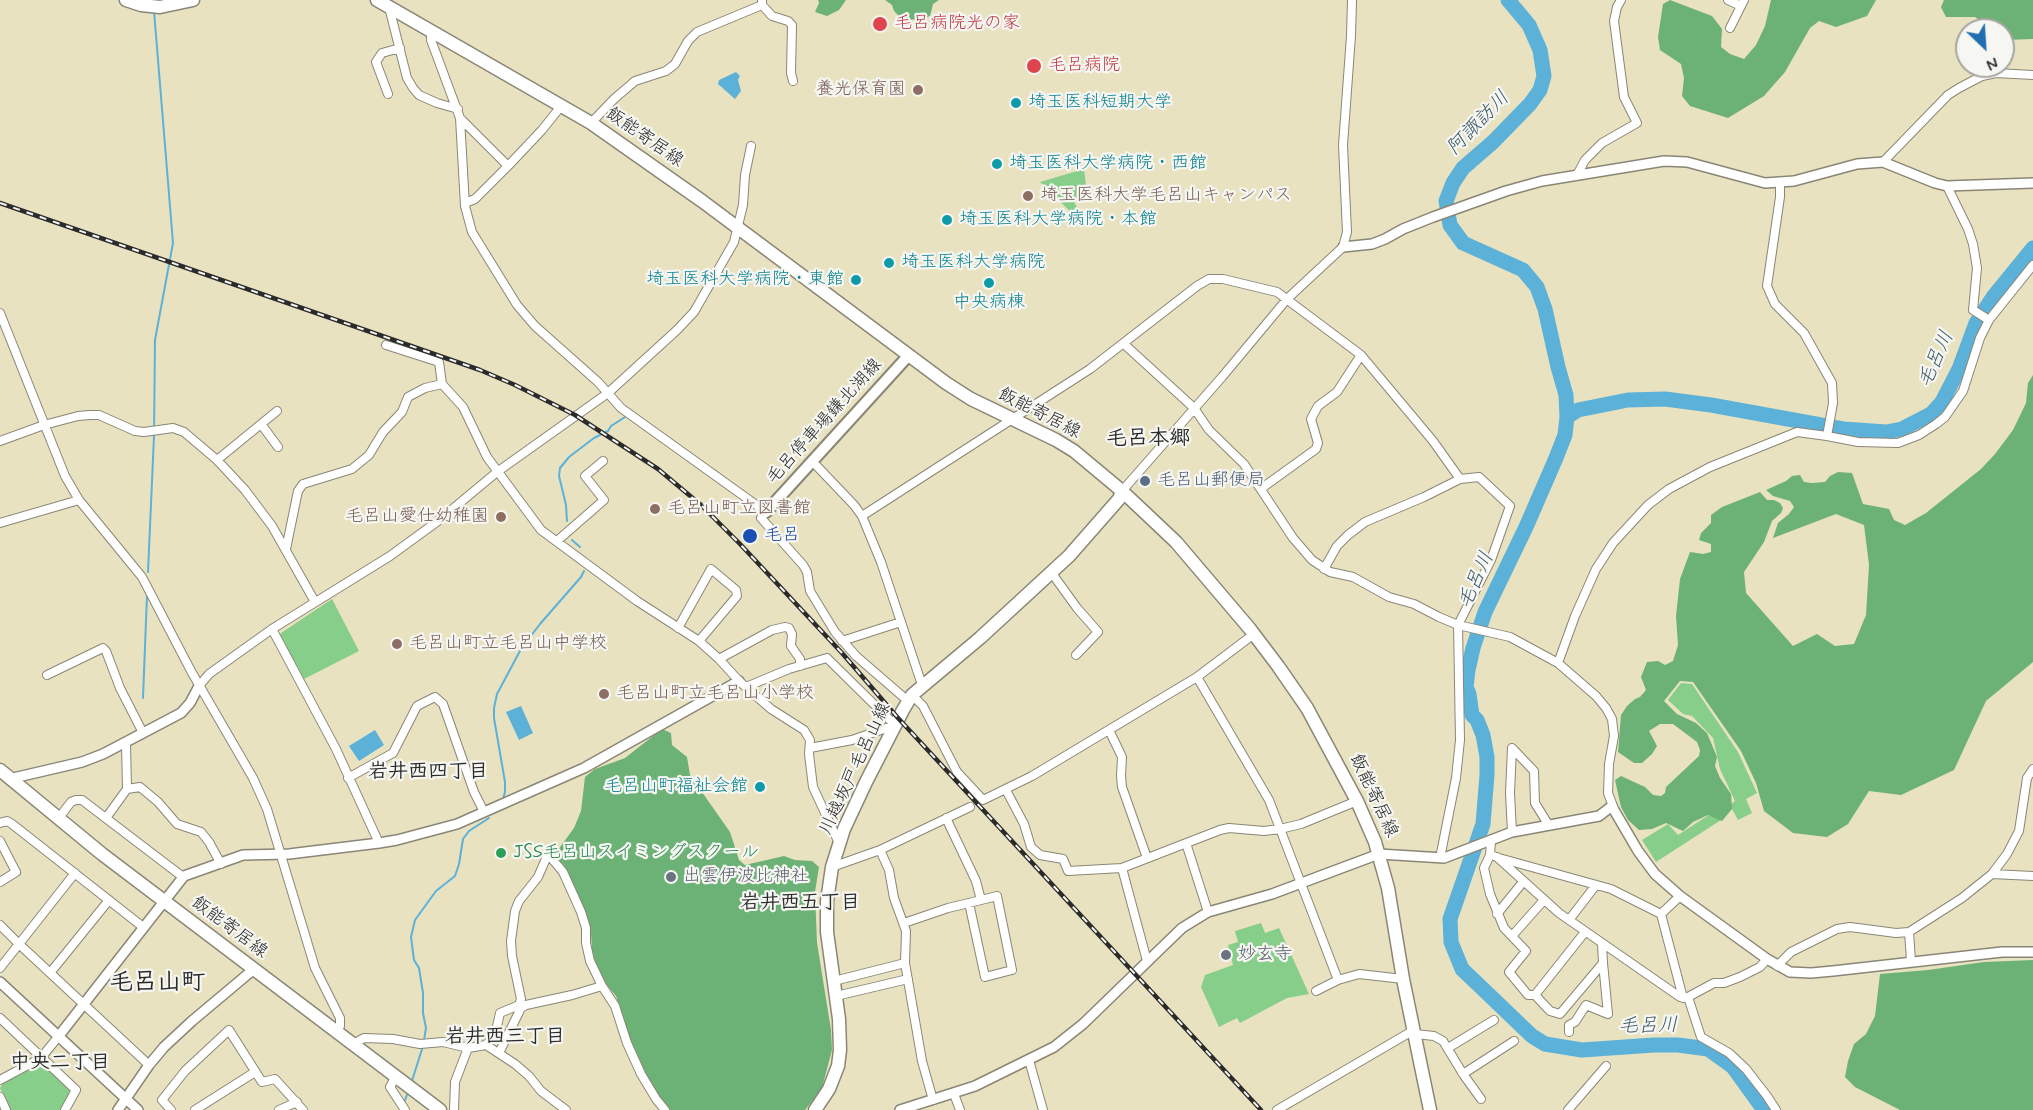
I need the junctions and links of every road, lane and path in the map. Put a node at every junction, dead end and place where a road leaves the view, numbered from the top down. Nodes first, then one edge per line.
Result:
1 (126, 0) edge
2 (193, 0) edge
3 (377, 0) edge
4 (1352, 0) edge
5 (1621, 0) edge
6 (1728, 0) edge
7 (762, 3) edge
8 (1742, 3) edge
9 (394, 5) edge
10 (1730, 28) dead end
11 (431, 30) junction
12 (400, 48) junction
13 (2033, 75) edge
14 (793, 81) dead end
15 (388, 94) dead end
16 (562, 105) junction
17 (458, 109) junction
18 (460, 118) junction
19 (591, 123) junction
20 (751, 146) dead end
21 (1883, 162) junction
22 (508, 166) junction
23 (1577, 175) junction
24 (1780, 183) junction
25 (2033, 183) edge
26 (1947, 186) junction
27 (465, 203) junction
28 (738, 228) junction
29 (1343, 247) junction
30 (2033, 265) edge
31 (1287, 299) junction
32 (1, 318) edge
33 (1987, 319) junction
34 (1125, 344) junction
35 (386, 345) dead end
36 (909, 355) junction
37 (1361, 355) junction
38 (442, 384) junction
39 (608, 393) junction
40 (1194, 408) junction
41 (277, 411) dead end
42 (1012, 419) junction
43 (261, 423) junction
44 (44, 425) junction
45 (1828, 433) junction
46 (0, 441) edge
47 (278, 447) dead end
48 (217, 460) junction
49 (603, 461) dead end
50 (812, 461) junction
51 (497, 472) junction
52 (1460, 479) junction
53 (1262, 488) junction
54 (1122, 491) junction
55 (80, 500) junction
56 (766, 512) junction
57 (862, 516) junction
58 (0, 523) edge
59 (557, 541) junction
60 (286, 549) junction
61 (1324, 569) junction
62 (1051, 572) junction
63 (315, 602) junction
64 (901, 622) junction
65 (1461, 625) junction
66 (678, 628) junction
67 (272, 629) junction
68 (1254, 634) junction
69 (699, 641) junction
70 (842, 641) junction
71 (1076, 656) dead end
72 (719, 659) junction
73 (1558, 663) junction
74 (800, 666) junction
75 (47, 675) dead end
76 (1197, 677) junction
77 (743, 684) junction
78 (922, 685) junction
79 (199, 686) junction
80 (910, 698) junction
81 (895, 725) junction
82 (1109, 730) junction
83 (144, 733) junction
84 (126, 743) junction
85 (810, 748) junction
86 (2033, 769) edge
87 (3, 777) edge
88 (348, 778) junction
89 (127, 789) junction
90 (1006, 790) junction
91 (1357, 801) junction
92 (970, 807) dead end
93 (1613, 808) junction
94 (486, 811) junction
95 (106, 818) junction
96 (946, 818) junction
97 (58, 819) junction
98 (0, 823) edge
99 (1548, 824) junction
100 (1280, 829) junction
101 (1512, 832) junction
102 (0, 841) edge
103 (1488, 842) junction
104 (379, 843) junction
105 (839, 843) junction
106 (1186, 843) junction
107 (880, 849) junction
108 (1379, 854) junction
109 (281, 855) junction
110 (1493, 856) junction
111 (1444, 857) junction
112 (1147, 858) junction
113 (221, 864) junction
114 (832, 867) junction
115 (1122, 868) junction
116 (75, 873) junction
117 (1992, 874) junction
118 (2033, 876) edge
119 (183, 877) junction
120 (0, 882) edge
121 (1523, 882) junction
122 (1301, 883) junction
123 (1596, 885) junction
124 (1680, 896) junction
125 (109, 900) junction
126 (164, 900) junction
127 (981, 900) junction
128 (1544, 900) junction
129 (969, 903) junction
130 (1208, 912) junction
131 (1497, 914) junction
132 (1661, 914) junction
133 (1569, 920) junction
134 (904, 923) junction
135 (0, 925) edge
136 (143, 927) junction
137 (1585, 932) junction
138 (1909, 932) junction
139 (1512, 936) junction
140 (19, 944) junction
141 (1602, 944) junction
142 (2033, 952) edge
143 (1767, 959) junction
144 (1147, 961) junction
145 (1911, 961) junction
146 (905, 963) junction
147 (1603, 963) junction
148 (1776, 966) junction
149 (0, 968) edge
150 (254, 969) junction
151 (50, 973) junction
152 (1403, 978) junction
153 (908, 979) junction
154 (1338, 980) junction
155 (834, 981) junction
156 (0, 982) edge
157 (602, 986) junction
158 (1316, 991) dead end
159 (1535, 995) junction
160 (836, 996) junction
161 (1686, 997) junction
162 (84, 1004) junction
163 (0, 1018) edge
164 (1494, 1020) dead end
165 (3, 1027) edge
166 (337, 1032) junction
167 (1415, 1032) junction
168 (1569, 1032) dead end
169 (58, 1036) junction
170 (1514, 1041) dead end
171 (353, 1044) junction
172 (486, 1045) junction
173 (468, 1048) junction
174 (1448, 1048) junction
175 (499, 1053) junction
176 (41, 1058) junction
177 (1029, 1060) junction
178 (148, 1065) junction
179 (1606, 1066) dead end
180 (255, 1072) junction
181 (1463, 1074) junction
182 (396, 1076) junction
183 (0, 1080) edge
184 (954, 1094) junction
185 (0, 1097) edge
186 (124, 1099) junction
187 (1481, 1099) dead end
188 (398, 1100) junction
189 (933, 1100) junction
190 (297, 1102) junction
191 (817, 1109) edge
192 (6, 1110) edge
193 (65, 1110) edge
194 (118, 1110) edge
195 (138, 1110) edge
196 (171, 1110) edge
197 (195, 1110) edge
198 (279, 1110) edge
199 (303, 1110) edge
200 (394, 1110) edge
201 (405, 1110) edge
202 (440, 1110) edge
203 (454, 1110) edge
204 (566, 1110) edge
205 (665, 1110) edge
206 (900, 1110) edge
207 (960, 1110) edge
208 (1043, 1110) edge
209 (1278, 1110) edge
210 (1430, 1110) edge
211 (1568, 1110) edge
212 (1776, 1110) edge

1 - 2 main road
3 - 9 main road, 飯能寄居線
4 - 29 street
5 - 23 street
6 - 8 street
7 - 14 street
7 - 19 street
8 - 10 street
9 - 11 main road, 飯能寄居線
9 - 12 street
11 - 16 main road, 飯能寄居線
11 - 17 street
12 - 15 street
12 - 17 street
13 - 21 street
16 - 19 main road, 飯能寄居線
16 - 22 street
17 - 18 street
18 - 22 street
18 - 27 street
19 - 28 main road, 飯能寄居線
20 - 28 street
21 - 24 street
21 - 26 street
22 - 27 street
23 - 24 street
23 - 29 street
24 - 45 street
25 - 26 street
26 - 33 street
27 - 39 street
28 - 36 main road, 飯能寄居線
28 - 39 street
29 - 31 street
30 - 33 street
31 - 34 street
31 - 37 street
31 - 40 street
32 - 44 street
33 - 45 street
34 - 40 street
34 - 42 street
35 - 38 street
36 - 42 main road, 飯能寄居線
36 - 50 main road, 毛呂停車場鎌北湖線
37 - 52 street
37 - 53 street
38 - 51 street
38 - 60 street
39 - 51 street
39 - 56 street
40 - 53 street
40 - 54 street
41 - 43 street
42 - 54 main road, 飯能寄居線
42 - 57 street
43 - 47 street
43 - 48 street
44 - 46 street
44 - 48 street
44 - 55 street
45 - 73 street
48 - 60 street
49 - 59 street
50 - 56 main road, 毛呂停車場鎌北湖線
50 - 57 street
51 - 59 street
51 - 63 street
52 - 61 street
52 - 65 street
53 - 61 street
54 - 62 main road, 川越坂戸毛呂山線
54 - 68 main road, 飯能寄居線
55 - 58 street
55 - 79 street
56 - 70 street
57 - 64 street
59 - 66 street
60 - 63 street
61 - 65 street
62 - 71 street
62 - 78 main road, 川越坂戸毛呂山線
63 - 67 street
64 - 70 street
64 - 78 street
65 - 73 street
65 - 111 street
66 - 69 street
66 - 69 street
67 - 79 street
67 - 88 street
68 - 76 street
68 - 91 main road, 飯能寄居線
69 - 72 street
70 - 80 street
72 - 74 street
72 - 77 street
73 - 93 street
74 - 77 street
74 - 81 street
75 - 83 street
76 - 82 street
76 - 100 street
77 - 85 street
77 - 94 street
78 - 80 main road, 川越坂戸毛呂山線
79 - 83 street
79 - 109 street
80 - 81 main road, 川越坂戸毛呂山線
80 - 90 street
81 - 85 street
81 - 105 main road, 川越坂戸毛呂山線
82 - 90 street
82 - 112 street
83 - 84 street
84 - 87 street
84 - 89 street
85 - 105 street
86 - 117 street
87 - 97 main road, 飯能寄居線
88 - 94 street
88 - 104 street
89 - 95 street
89 - 113 street
90 - 115 street
91 - 100 street
91 - 108 main road, 飯能寄居線
92 - 96 street
93 - 99 street
93 - 124 street
94 - 104 street
95 - 97 street
95 - 119 street
96 - 107 street
96 - 127 street
97 - 126 main road, 飯能寄居線
98 - 116 street
99 - 101 street
99 - 101 street
100 - 106 street
100 - 122 street
101 - 103 street
102 - 120 street
103 - 110 street
103 - 111 street
104 - 109 street
105 - 114 main road, 川越坂戸毛呂山線
106 - 112 street
106 - 130 street
107 - 114 street
107 - 134 street
108 - 111 street
108 - 122 street
108 - 152 main road, 飯能寄居線
109 - 113 street
109 - 166 street
110 - 121 street
110 - 123 street
110 - 131 street
112 - 115 street
113 - 119 street
114 - 155 main road, 川越坂戸毛呂山線
115 - 144 street
116 - 125 street
116 - 140 street
117 - 118 street
117 - 138 street
119 - 126 street
121 - 128 street
121 - 131 street
122 - 130 street
122 - 154 street
123 - 132 street
123 - 133 street
124 - 132 street
124 - 143 street
125 - 136 street
125 - 151 street
126 - 136 street
126 - 150 main road, 飯能寄居線
127 - 129 street
127 - 129 street
128 - 133 street
128 - 139 street
129 - 134 street
130 - 144 street
131 - 139 street
132 - 161 street
133 - 137 street
134 - 146 street
135 - 140 street
136 - 162 street
137 - 141 street
137 - 159 street
138 - 145 street
138 - 148 street
139 - 159 street
140 - 149 street
140 - 151 street
141 - 147 street
141 - 161 street
142 - 145 street
143 - 148 street
143 - 161 street
144 - 177 street
145 - 148 street
146 - 153 street
146 - 155 street
147 - 159 street
147 - 168 street
150 - 166 main road, 飯能寄居線
150 - 178 street
151 - 162 street
152 - 154 street
152 - 167 main road, 飯能寄居線
153 - 160 street
153 - 189 street
154 - 158 street
155 - 160 main road, 川越坂戸毛呂山線
156 - 169 street
157 - 172 street
157 - 175 street
157 - 205 street
160 - 191 main road, 川越坂戸毛呂山線
161 - 212 street
162 - 169 street
162 - 178 street
163 - 165 street
164 - 174 street
165 - 176 street
166 - 171 main road, 飯能寄居線
167 - 174 street
167 - 209 street
167 - 210 main road, 飯能寄居線
169 - 176 street
169 - 186 street
170 - 181 street
171 - 173 street
171 - 182 main road, 飯能寄居線
172 - 173 street
172 - 175 street
173 - 203 street
174 - 181 street
175 - 204 street
176 - 183 street
176 - 193 street
177 - 184 street
177 - 208 street
178 - 186 street
179 - 211 street
180 - 190 street
180 - 196 street
180 - 197 street
181 - 187 street
182 - 188 street
182 - 202 main road, 飯能寄居線
184 - 189 street
184 - 207 street
185 - 192 street
186 - 194 street
186 - 195 street
188 - 200 street
188 - 201 street
189 - 206 street
190 - 198 street
190 - 199 street

